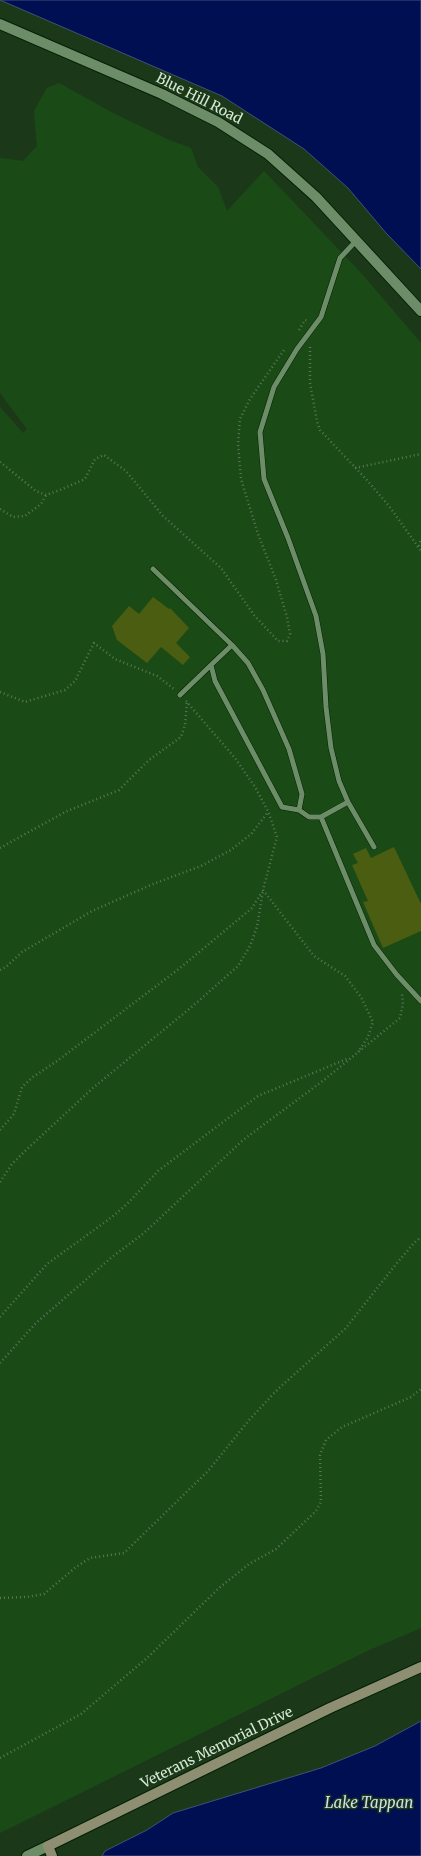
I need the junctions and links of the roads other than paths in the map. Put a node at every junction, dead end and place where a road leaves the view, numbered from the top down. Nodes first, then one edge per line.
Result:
1 (0, 24) edge
2 (356, 241) junction
3 (421, 312) edge
4 (153, 569) dead end
5 (232, 645) junction
6 (211, 665) junction
7 (180, 694) road end
8 (348, 802) junction
9 (299, 810) junction
10 (321, 817) junction
11 (374, 847) dead end
12 (421, 1001) edge
13 (421, 1667) edge
14 (48, 1846) junction
15 (27, 1856) edge
16 (52, 1856) edge

1 - 2 street, Blue Hill Road
2 - 3 street, Blue Hill Road
2 - 8 lane
4 - 5 lane
5 - 6 lane
5 - 9 lane
6 - 7 lane
6 - 9 lane
8 - 10 lane
8 - 11 lane
9 - 10 lane
10 - 12 lane
13 - 14 main road, Veterans Memorial Drive
14 - 15 street, Veterans Memorial Drive
14 - 16 main road

